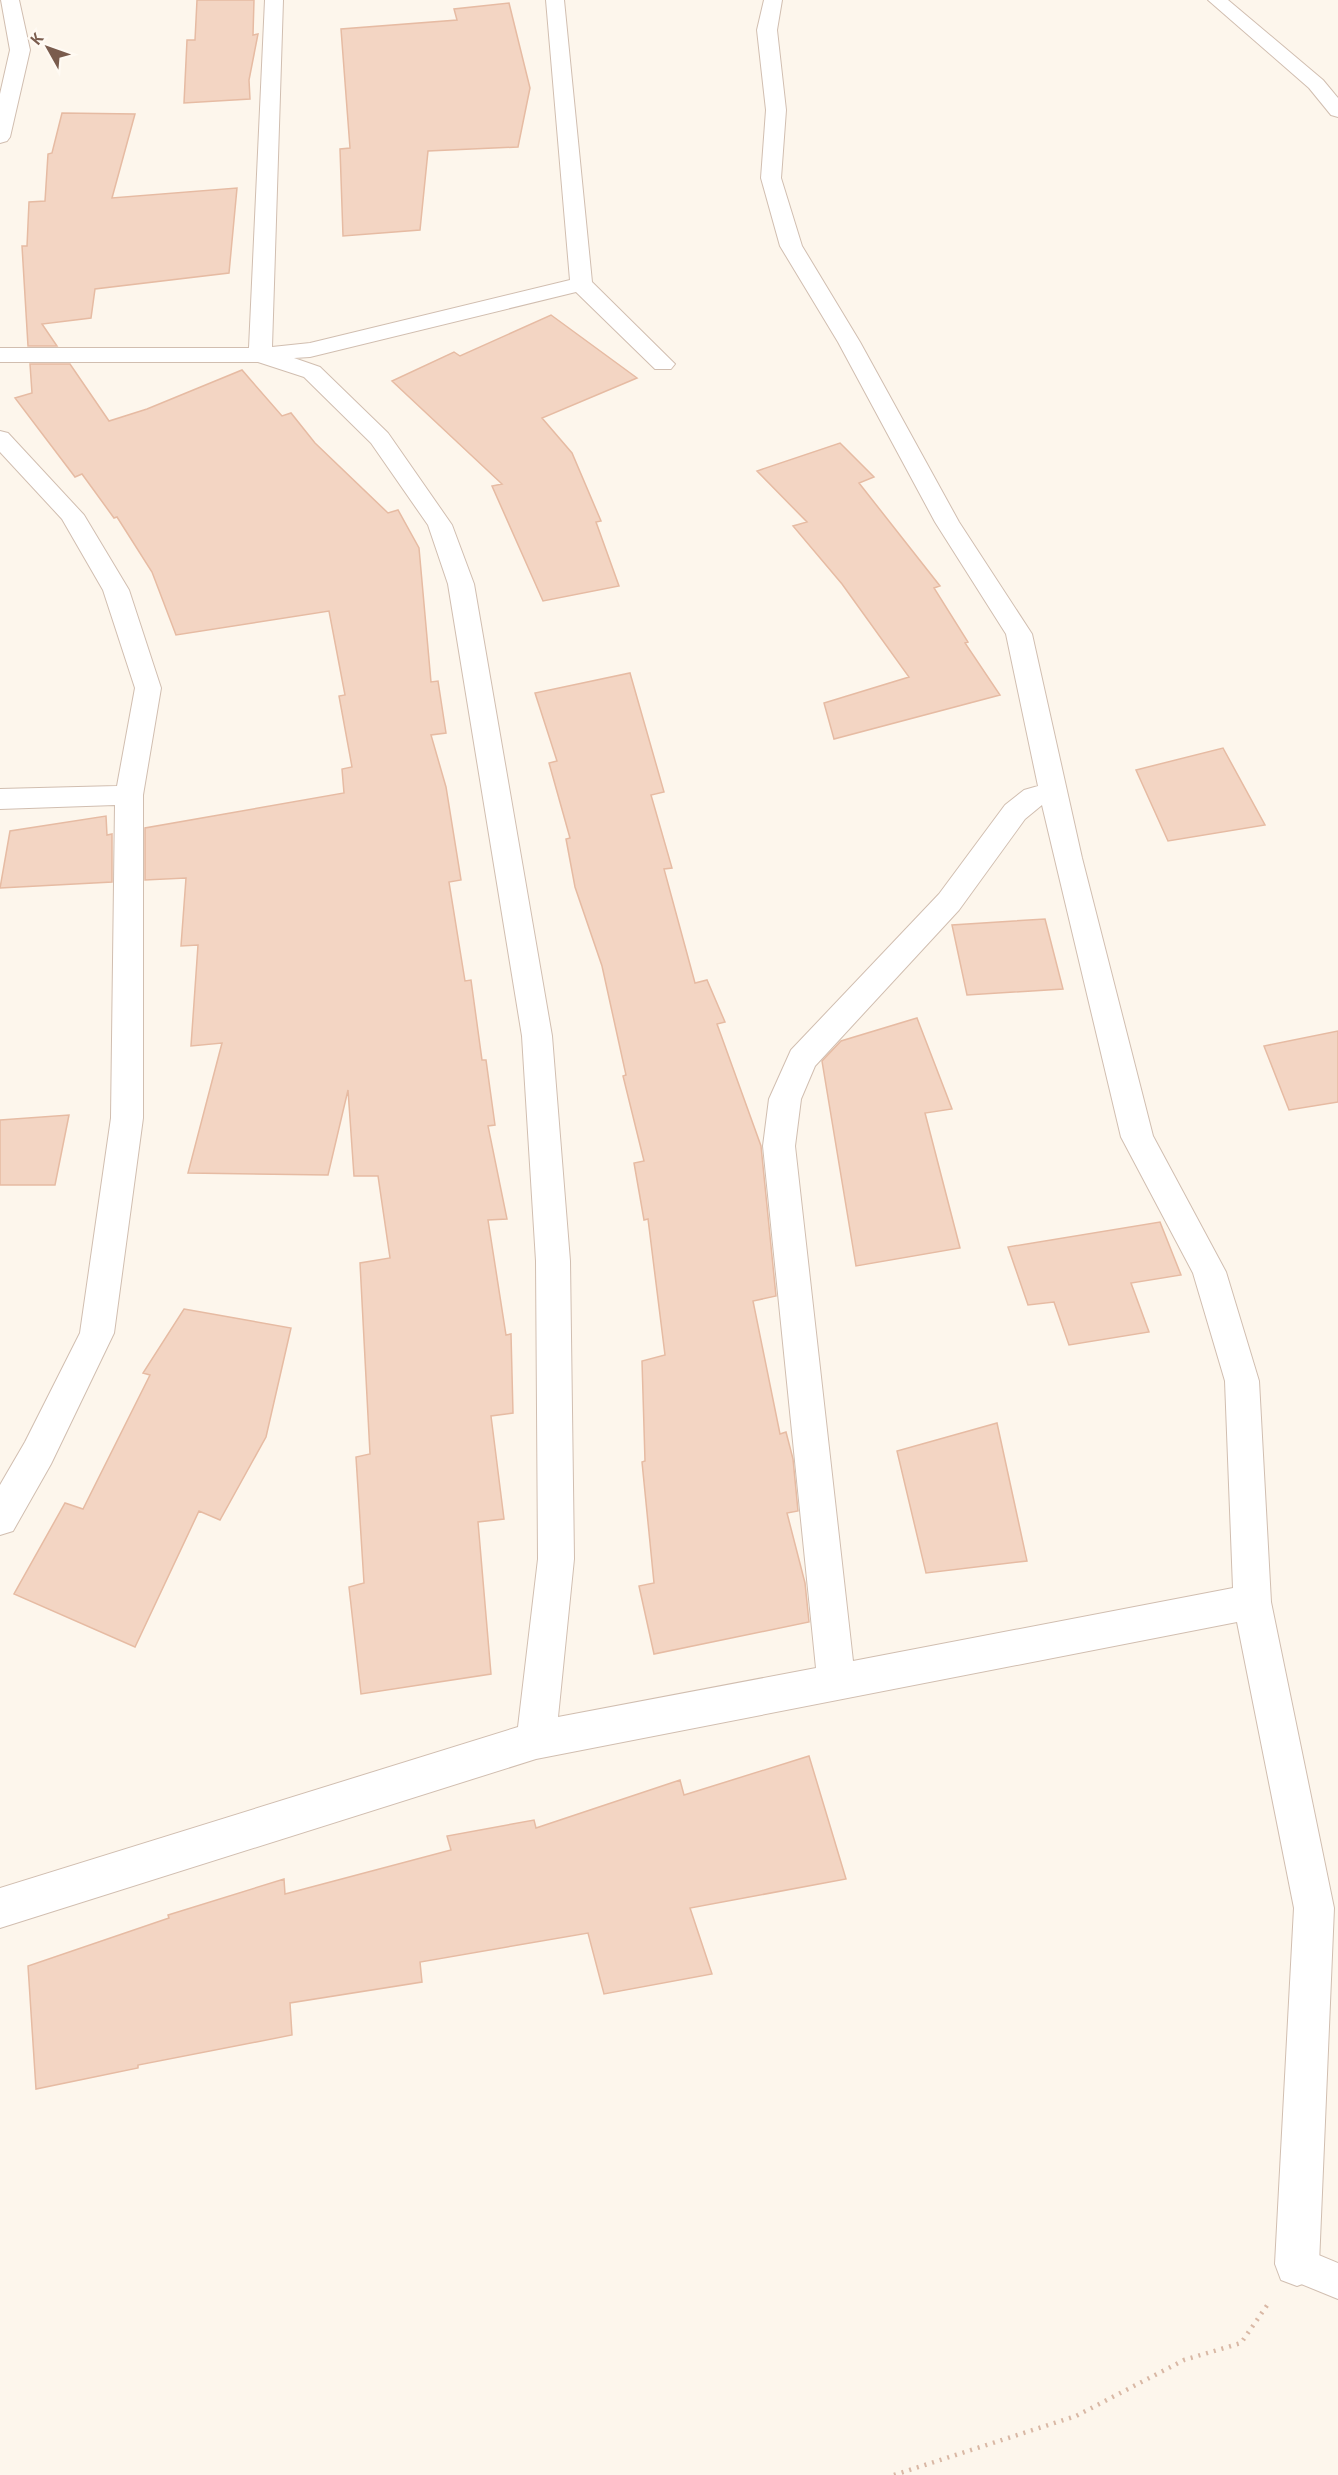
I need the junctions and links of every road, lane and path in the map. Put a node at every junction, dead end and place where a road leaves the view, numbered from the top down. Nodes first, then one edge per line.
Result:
1 (10, 0) edge
2 (274, 0) edge
3 (555, 0) edge
4 (773, 0) edge
5 (1217, 0) edge
6 (0, 50) edge
7 (20, 50) junction
8 (1338, 111) edge
9 (0, 136) edge
10 (581, 284) junction
11 (0, 355) edge
12 (260, 355) junction
13 (663, 364) dead end
14 (0, 438) edge
15 (1054, 791) junction
16 (129, 795) junction
17 (0, 800) edge
18 (0, 1519) edge
19 (1252, 1602) junction
20 (836, 1682) junction
21 (536, 1740) junction
22 (0, 1908) edge
23 (1297, 2264) junction
24 (1338, 2281) edge
25 (894, 2475) edge

1 - 7 street
2 - 12 street
3 - 10 street
4 - 15 street
5 - 8 street
6 - 7 street
7 - 9 street
10 - 12 street
10 - 13 street
11 - 12 street
12 - 21 street
14 - 16 street
15 - 19 street
15 - 20 street
16 - 17 street
16 - 18 street
19 - 20 street
19 - 23 street
20 - 21 street
21 - 22 street
23 - 24 lane
23 - 25 path

